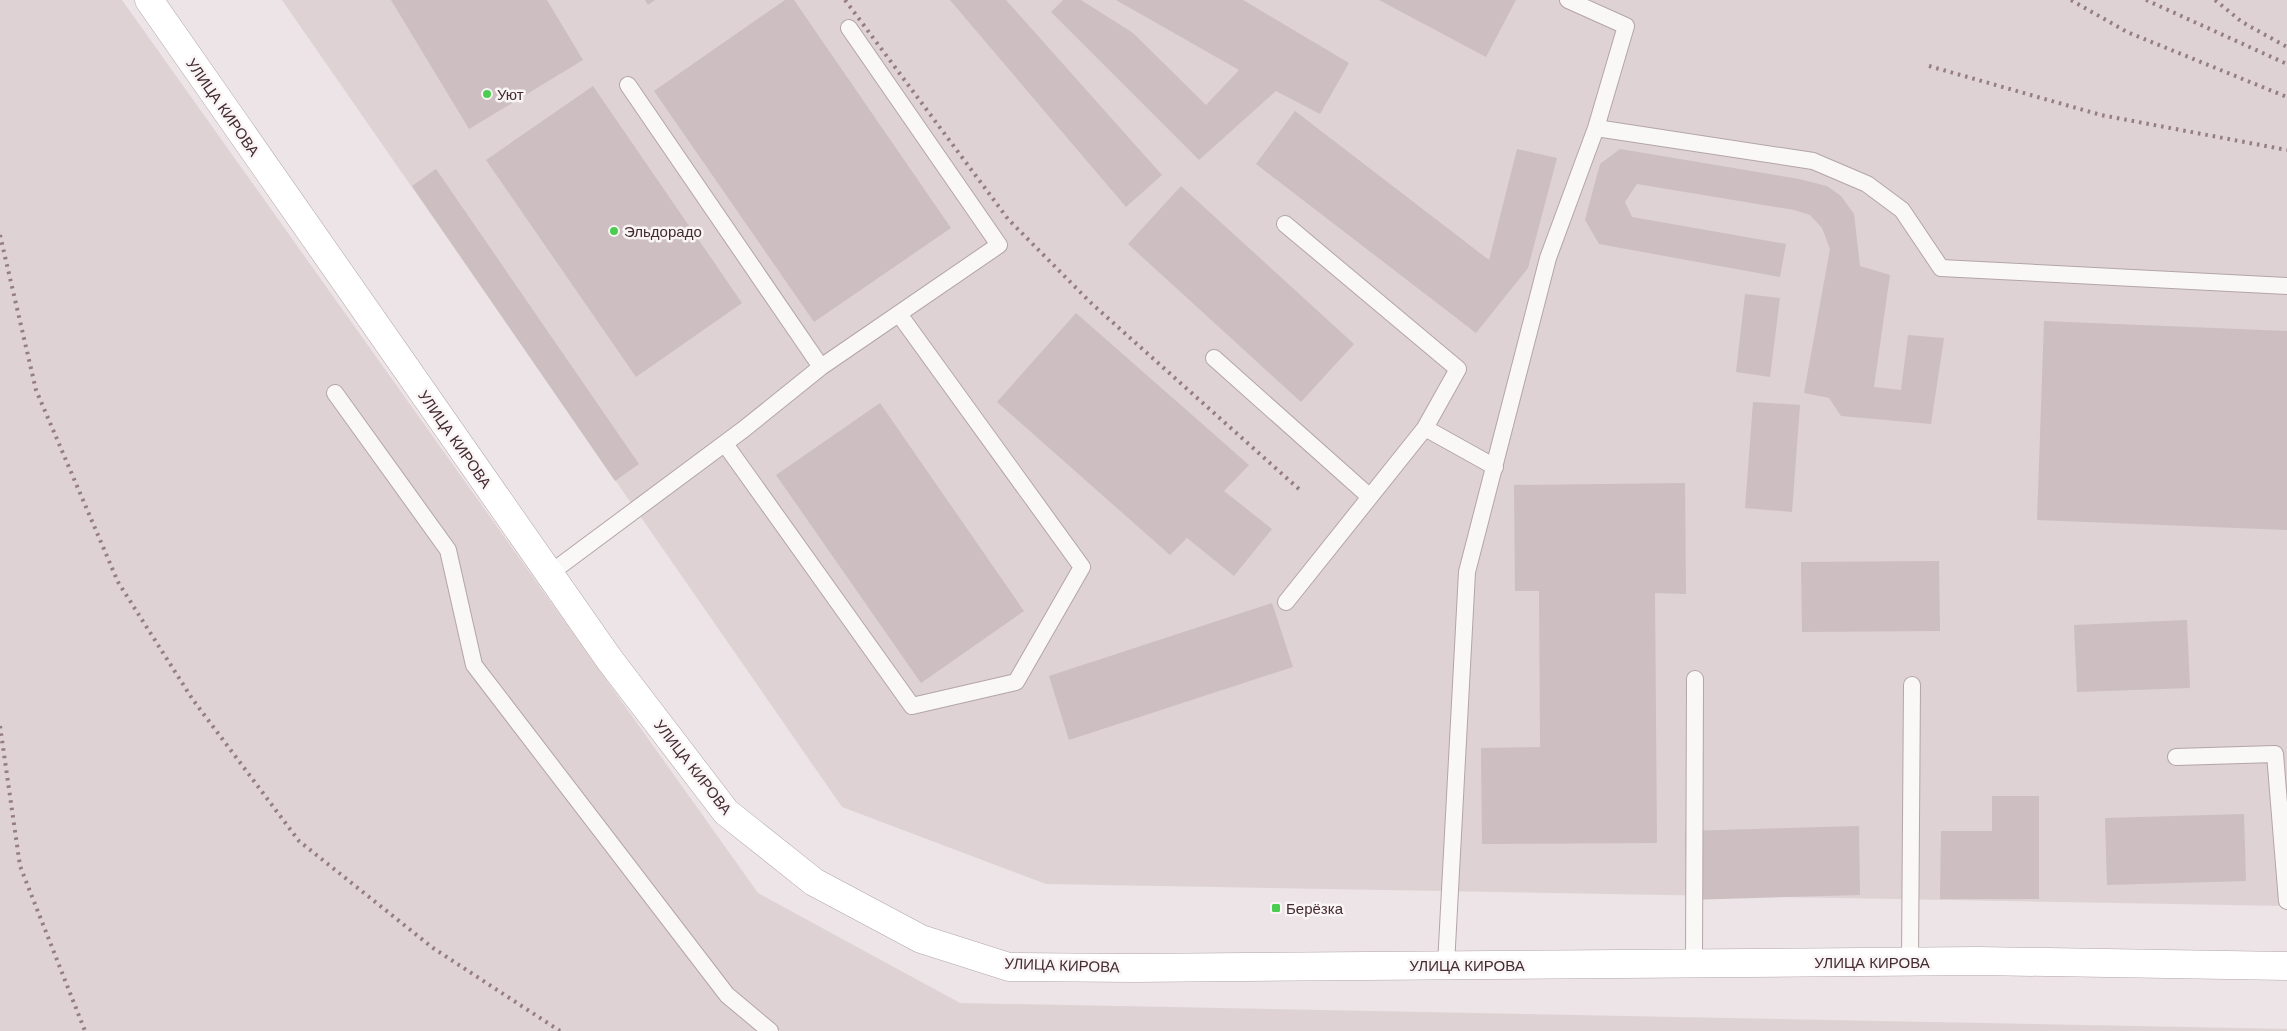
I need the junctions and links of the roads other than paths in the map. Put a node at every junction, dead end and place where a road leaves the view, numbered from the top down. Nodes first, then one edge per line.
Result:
1 (149, 0) edge
2 (1568, 0) edge
3 (849, 28) dead end
4 (628, 85) dead end
5 (1596, 128) junction
6 (1285, 224) dead end
7 (2287, 286) edge
8 (899, 314) junction
9 (1214, 358) dead end
10 (821, 367) junction
11 (335, 393) dead end
12 (1425, 428) junction
13 (725, 444) junction
14 (1495, 467) junction
15 (1370, 497) junction
16 (549, 574) junction
17 (1286, 602) dead end
18 (1695, 679) dead end
19 (1912, 685) dead end
20 (2176, 757) dead end
21 (2287, 901) edge
22 (1910, 962) junction
23 (1694, 963) junction
24 (1446, 965) junction
25 (2287, 966) edge
26 (770, 1031) edge

1 - 16 main road, УЛИЦА КИРОВА
2 - 5 lane
3 - 8 lane
4 - 10 lane
5 - 7 lane
5 - 14 lane
6 - 12 lane
8 - 10 lane
8 - 13 lane
9 - 15 lane
10 - 13 lane
11 - 26 lane
12 - 14 lane
12 - 15 lane
13 - 16 lane
14 - 24 lane
15 - 17 lane
16 - 24 main road, УЛИЦА КИРОВА
18 - 23 lane
19 - 22 lane
20 - 21 lane
22 - 23 main road, УЛИЦА КИРОВА
22 - 25 main road, УЛИЦА КИРОВА
23 - 24 main road, УЛИЦА КИРОВА

